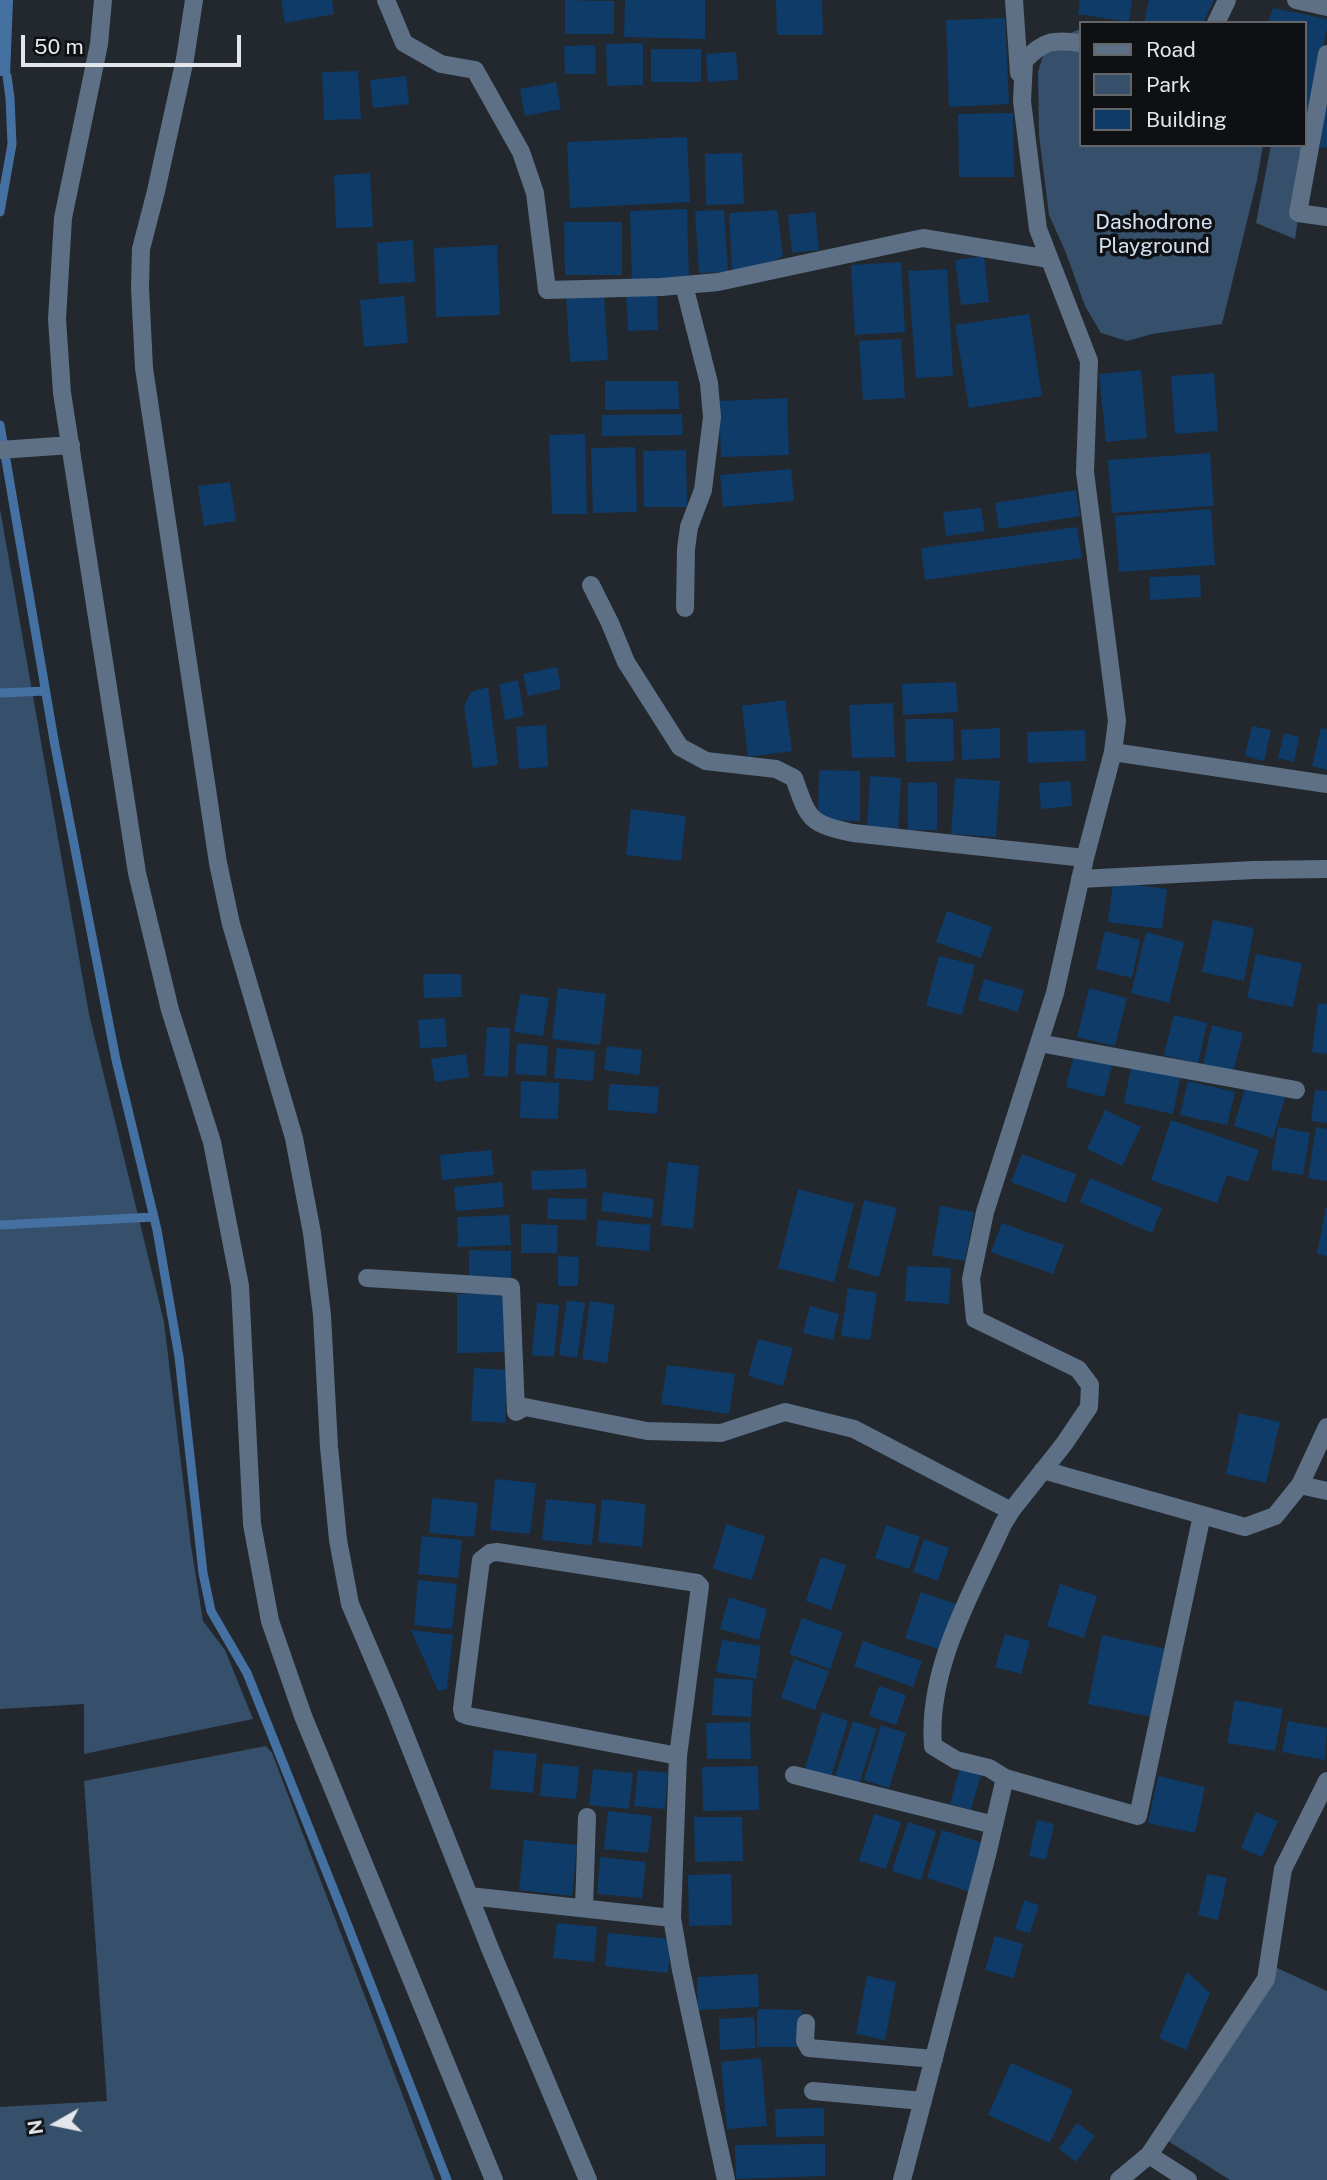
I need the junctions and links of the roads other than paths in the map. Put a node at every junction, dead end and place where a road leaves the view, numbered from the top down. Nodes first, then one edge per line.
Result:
1 (103, 0) edge
2 (194, 0) edge
3 (386, 0) edge
4 (1014, 0) edge
5 (1227, 0) edge
6 (1296, 0) edge
7 (1327, 7) edge
8 (1217, 21) edge
9 (1078, 43) edge
10 (1327, 54) edge
11 (1022, 101) junction
12 (1327, 216) edge
13 (1049, 259) junction
14 (684, 285) junction
15 (71, 445) junction
16 (8, 449) edge
17 (590, 585) dead end
18 (685, 608) dead end
19 (1113, 752) junction
20 (1327, 784) edge
21 (1085, 858) junction
22 (1327, 869) edge
23 (1080, 879) junction
24 (1039, 1043) junction
25 (1296, 1090) dead end
26 (368, 1278) dead end
27 (1327, 1427) edge
28 (1043, 1470) junction
29 (1300, 1485) junction
30 (1327, 1491) edge
31 (1011, 1511) junction
32 (1202, 1515) junction
33 (678, 1756) junction
34 (794, 1775) dead end
35 (1005, 1778) junction
36 (1327, 1781) edge
37 (587, 1817) dead end
38 (994, 1825) junction
39 (469, 1896) junction
40 (584, 1908) junction
41 (671, 1918) junction
42 (806, 2023) dead end
43 (934, 2059) junction
44 (813, 2091) dead end
45 (923, 2101) junction
46 (1149, 2155) junction
47 (494, 2180) edge
48 (588, 2180) edge
49 (726, 2180) edge
50 (902, 2180) edge
51 (1119, 2180) edge
52 (1188, 2180) edge

1 - 15 street
2 - 39 street
3 - 14 street
4 - 11 street
5 - 8 street
6 - 7 street
9 - 11 street
10 - 12 street
11 - 13 street
13 - 14 street
13 - 19 street
14 - 18 street
15 - 16 street
15 - 47 street
17 - 21 street
19 - 20 street
19 - 21 street
21 - 23 street
22 - 23 street
23 - 24 street
24 - 25 street
24 - 28 street
26 - 31 street
27 - 29 street
28 - 31 street
28 - 32 street
29 - 30 street
29 - 32 street
31 - 35 street
32 - 35 street
33 - 33 street
33 - 41 street
34 - 38 street
35 - 38 street
36 - 46 street
37 - 40 street
38 - 43 street
39 - 40 street
39 - 48 street
40 - 41 street
41 - 49 street
42 - 43 street
43 - 45 street
44 - 45 street
45 - 50 street
46 - 51 street
46 - 52 street

